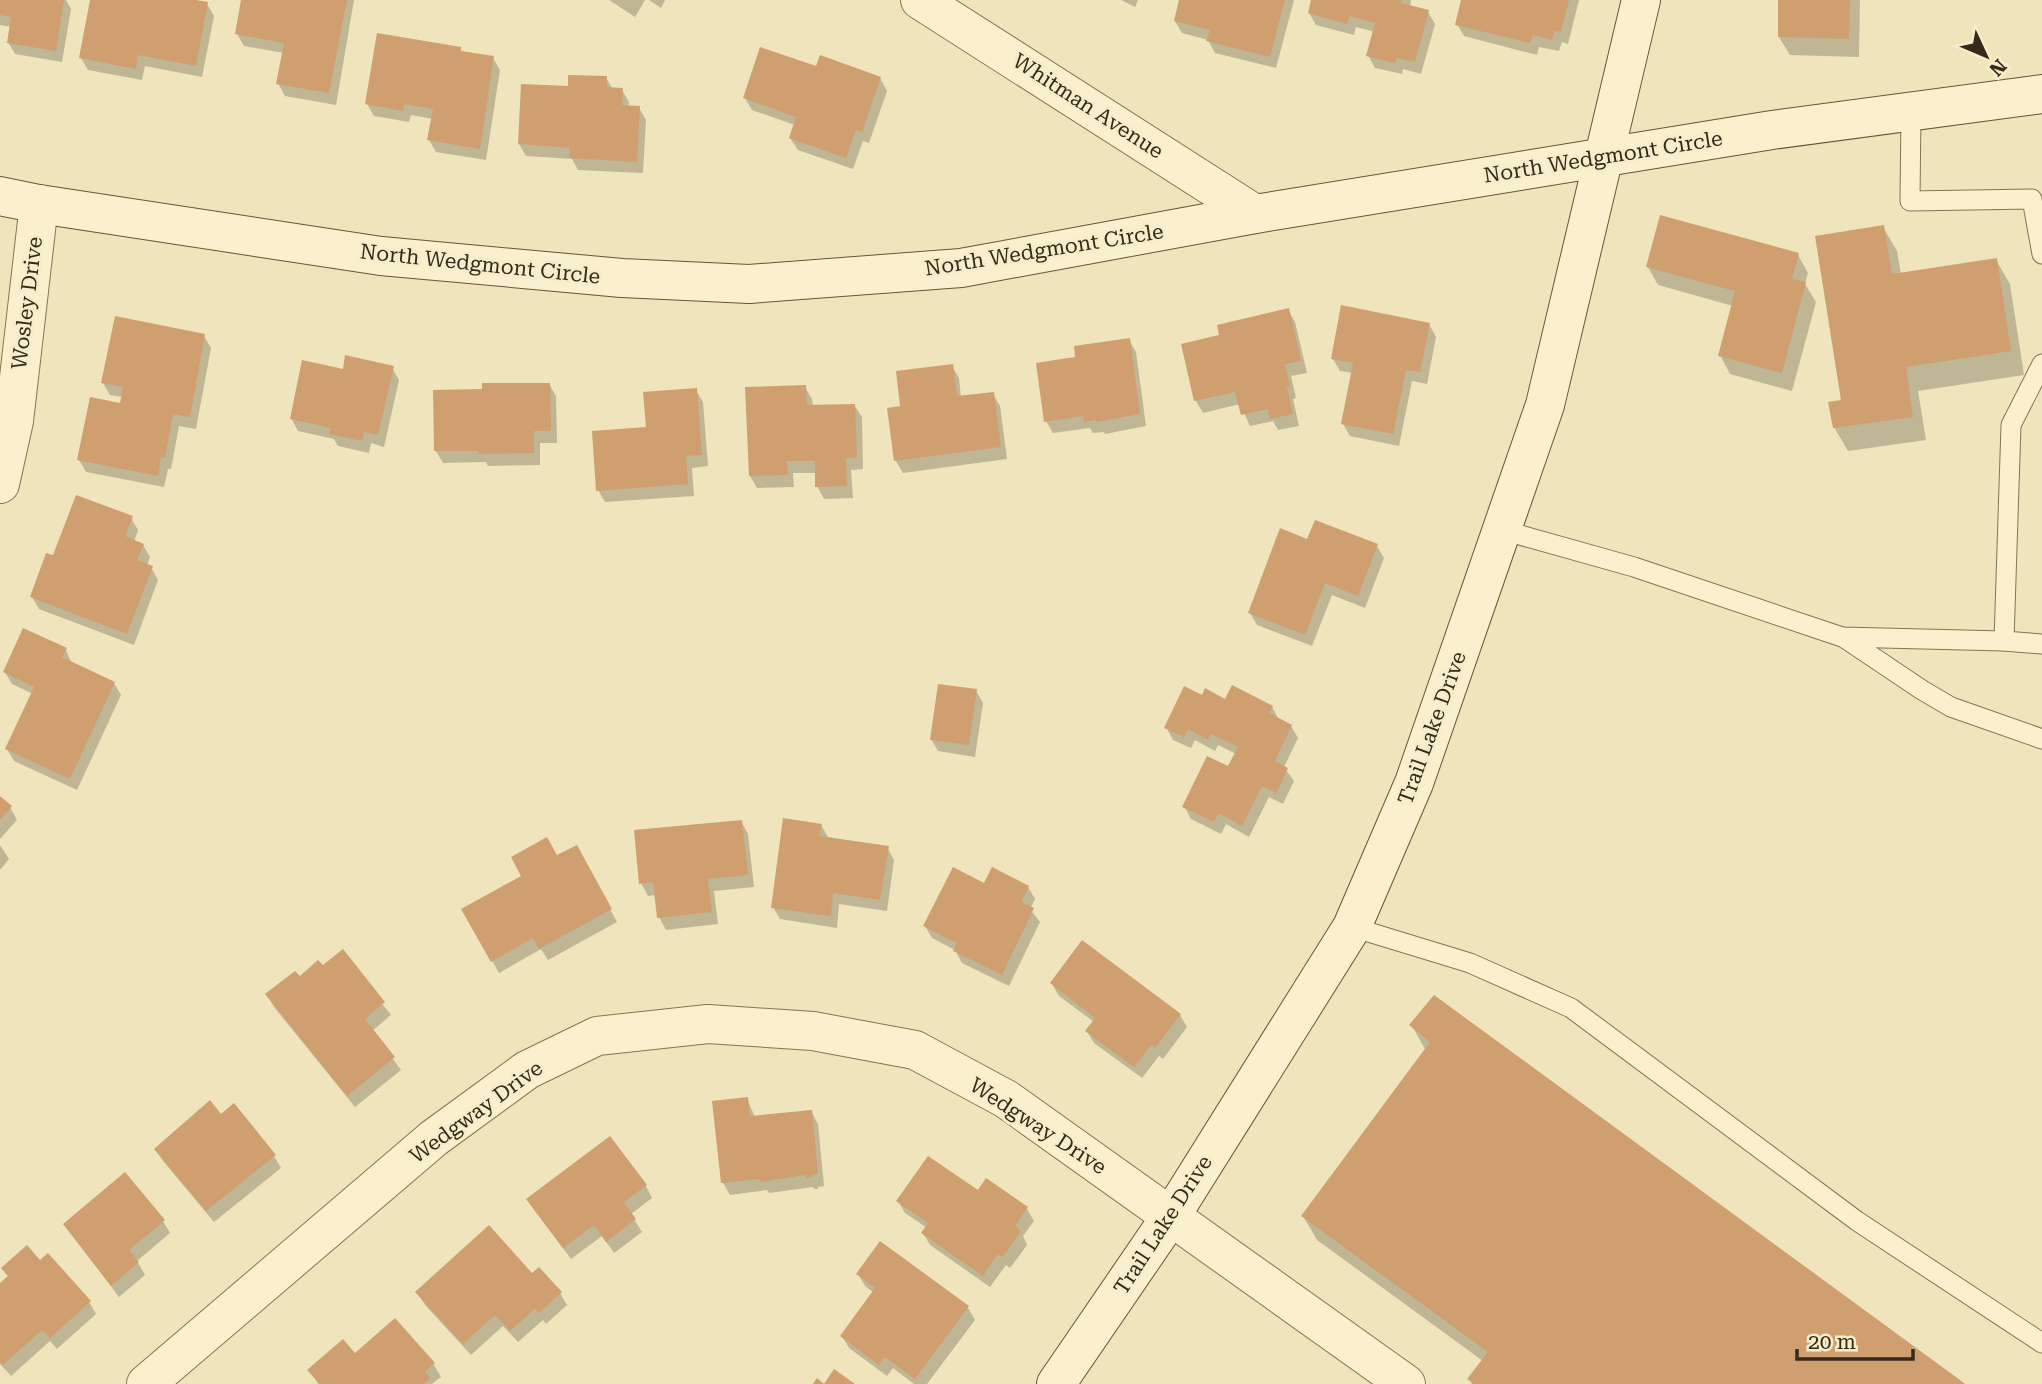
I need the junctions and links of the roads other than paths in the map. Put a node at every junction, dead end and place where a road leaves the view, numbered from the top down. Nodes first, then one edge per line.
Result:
1 (920, 0) edge
2 (1641, 0) edge
3 (2042, 94) edge
4 (1911, 112) junction
5 (1603, 158) junction
6 (0, 196) edge
7 (39, 204) junction
8 (1255, 214) junction
9 (2042, 254) edge
10 (2042, 364) edge
11 (0, 484) edge
12 (1502, 530) junction
13 (1842, 637) junction
14 (2004, 641) junction
15 (2042, 644) edge
16 (2042, 739) edge
17 (1352, 927) junction
18 (1171, 1216) junction
19 (2042, 1343) edge
20 (146, 1384) edge
21 (1056, 1384) edge
22 (1406, 1384) edge

1 - 8 street, Whitman Avenue
2 - 5 street, Trail Lake Drive
3 - 4 street, North Wedgmont Circle
4 - 5 street, North Wedgmont Circle
4 - 9 lane
5 - 8 street, North Wedgmont Circle
5 - 12 street, Trail Lake Drive
6 - 7 street, North Wedgmont Circle
7 - 8 street, North Wedgmont Circle
7 - 11 street, Wosley Drive
10 - 14 lane
12 - 13 lane
12 - 17 street, Trail Lake Drive
13 - 14 lane
13 - 16 lane
14 - 15 lane
17 - 18 street, Trail Lake Drive
17 - 19 lane
18 - 20 street, Wedgway Drive
18 - 21 street, Trail Lake Drive
18 - 22 street, Wedgway Drive

